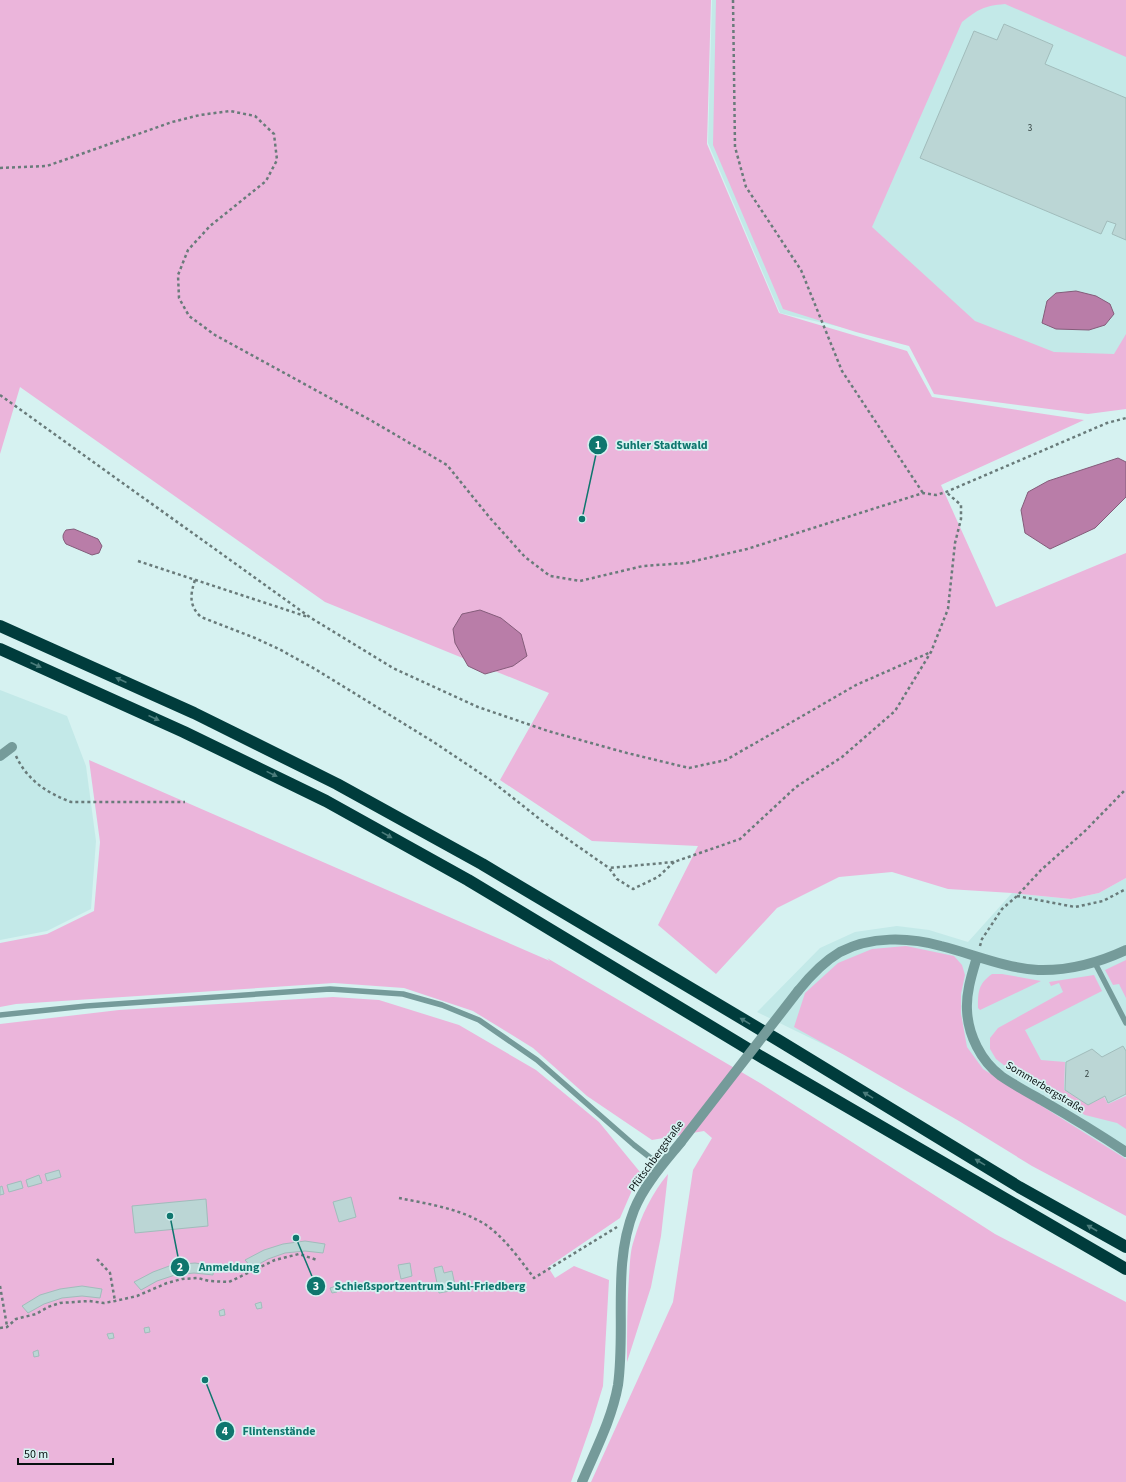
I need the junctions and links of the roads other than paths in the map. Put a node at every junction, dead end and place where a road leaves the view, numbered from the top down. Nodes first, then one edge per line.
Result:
1 (0, 626) edge
2 (0, 649) edge
3 (12, 747) road end
4 (0, 756) edge
5 (1126, 950) edge
6 (977, 957) junction
7 (1096, 963) junction
8 (0, 1015) edge
9 (1126, 1023) edge
10 (1126, 1152) edge
11 (661, 1166) junction
12 (1126, 1247) edge
13 (1126, 1269) edge
14 (582, 1482) edge

12 -> 1 highway
2 -> 13 highway
3 - 4 street
5 - 7 street
6 - 7 street
6 - 10 street, Sommerbergstraße
6 - 11 street, Pfütschbergstraße, bridge
7 - 9 lane
8 - 11 lane
11 - 14 street, Pfütschbergstraße

